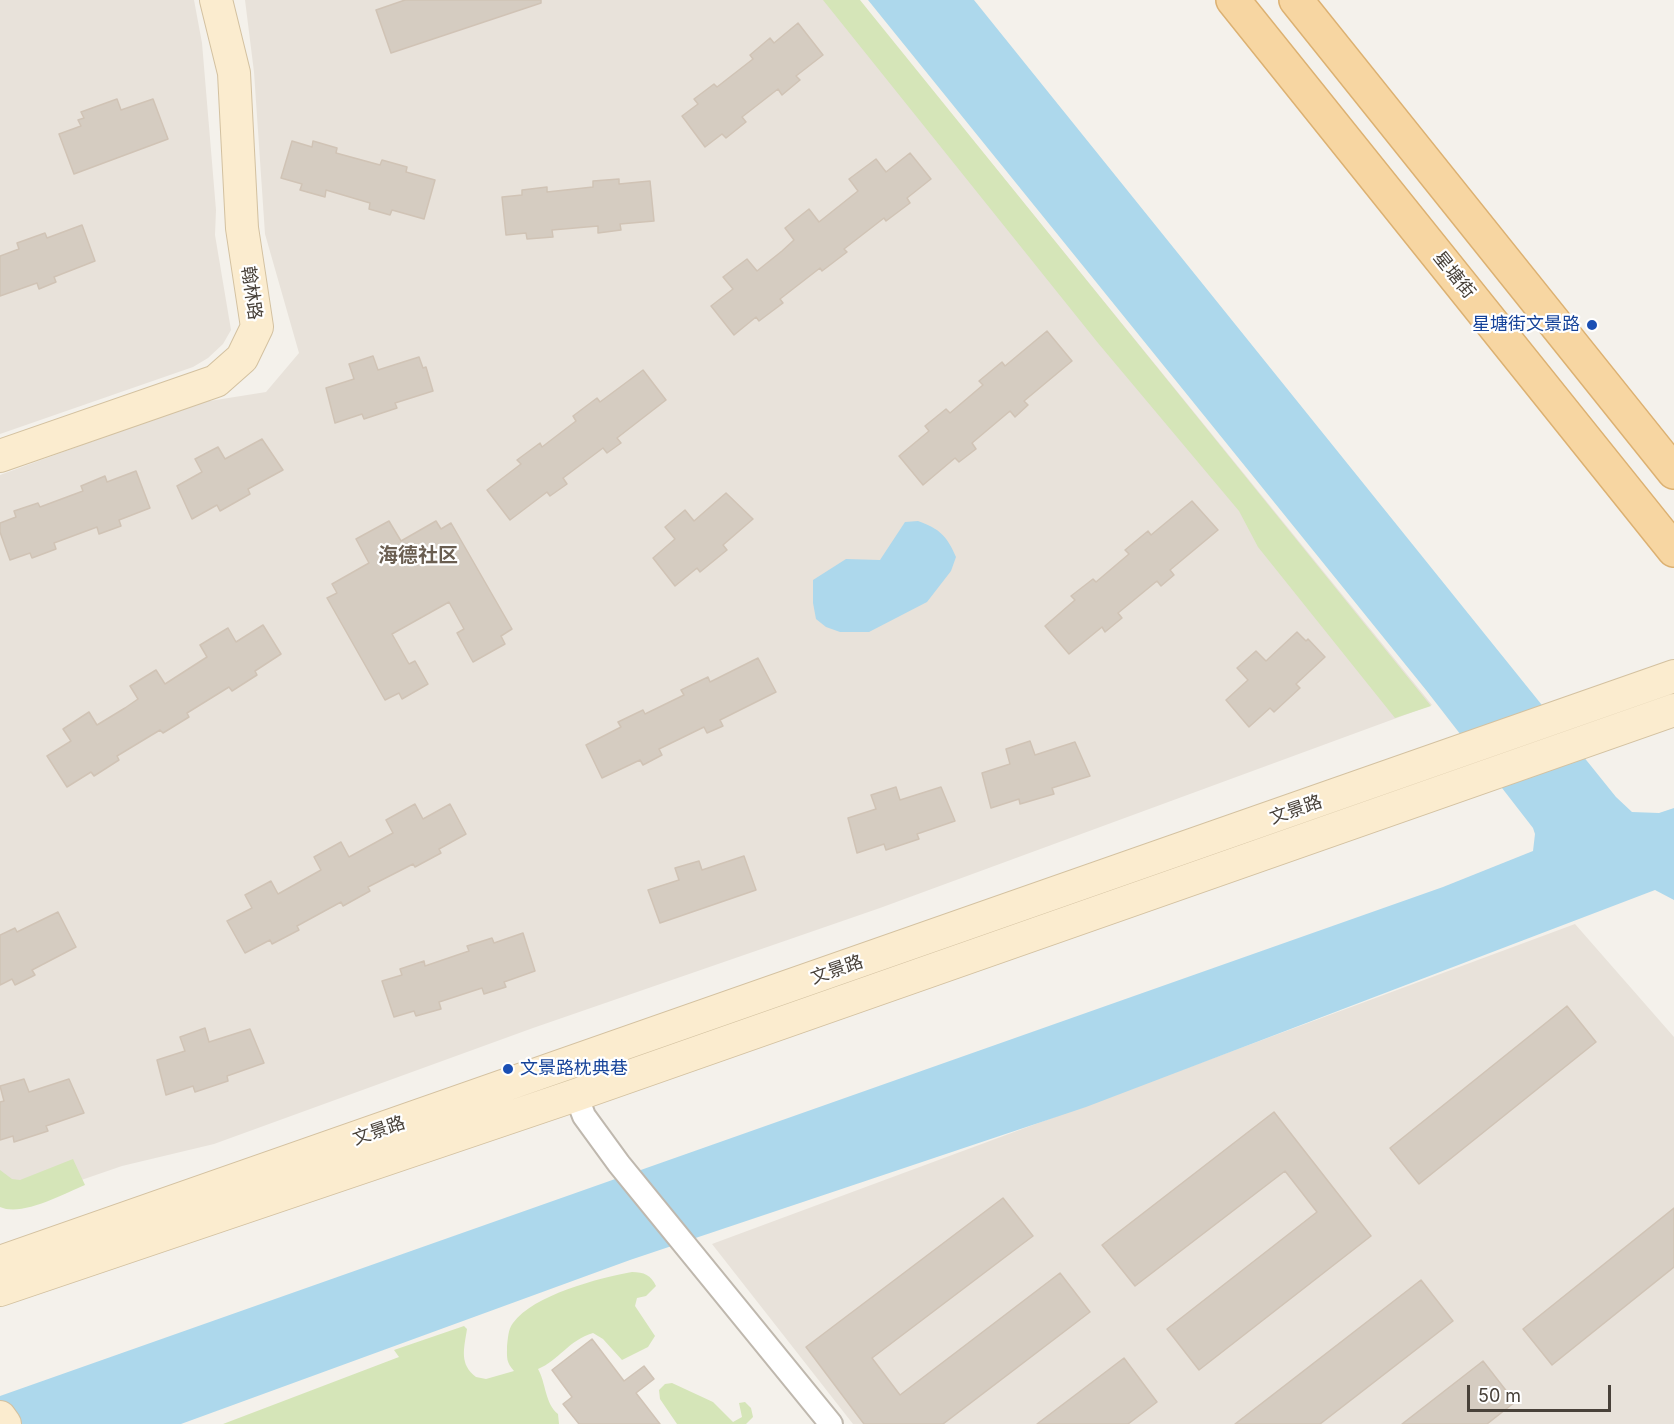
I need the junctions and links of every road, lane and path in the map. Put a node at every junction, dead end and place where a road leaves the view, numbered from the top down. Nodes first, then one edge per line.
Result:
1 (216, 0) edge
2 (1233, 0) edge
3 (1296, 0) edge
4 (0, 456) edge
5 (1674, 472) edge
6 (1674, 550) edge
7 (1674, 676) edge
8 (1674, 710) edge
9 (576, 1095) junction
10 (0, 1262) edge
11 (0, 1290) edge
12 (0, 1417) edge
13 (5, 1424) edge
14 (831, 1424) edge

1 - 4 main road, 翰林路
2 - 6 main road, 星塘街
3 - 5 main road
7 - 10 main road, 文景路
8 - 9 main road, 文景路
9 - 11 main road, 文景路
9 - 14 street
12 - 13 main road

